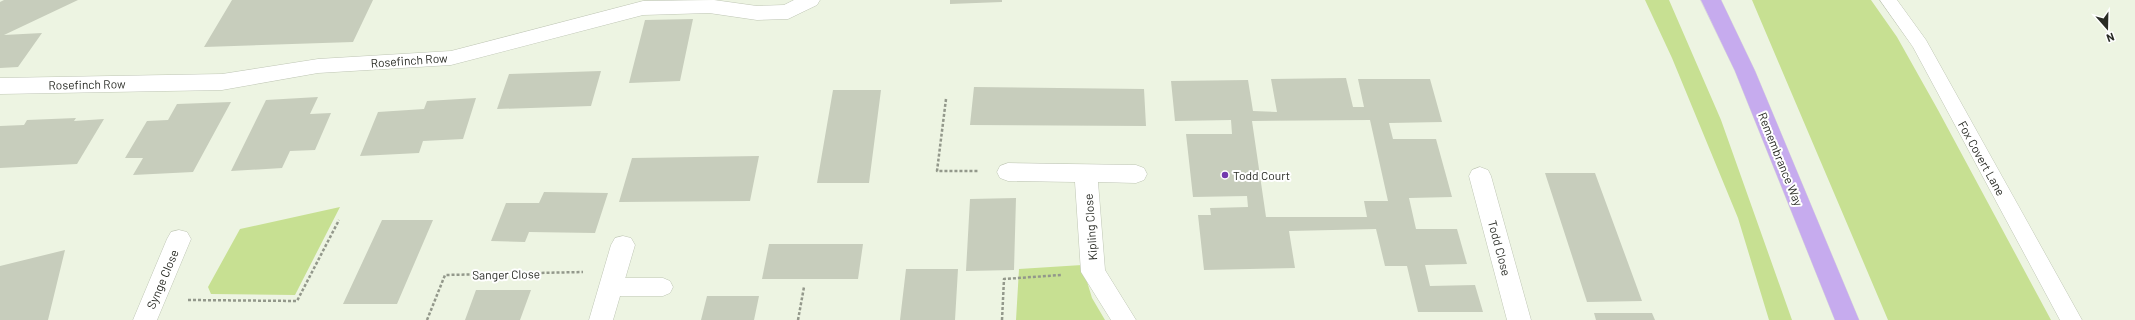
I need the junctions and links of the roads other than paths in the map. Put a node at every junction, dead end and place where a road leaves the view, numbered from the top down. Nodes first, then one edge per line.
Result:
1 (810, 0) edge
2 (1711, 0) edge
3 (1888, 0) edge
4 (0, 86) edge
5 (1008, 172) road end
6 (1086, 173) junction
7 (1136, 174) dead end
8 (1480, 176) dead end
9 (179, 239) dead end
10 (623, 245) dead end
11 (613, 279) junction
12 (663, 287) dead end
13 (149, 310) edge
14 (601, 320) edge
15 (1124, 320) edge
16 (1520, 320) edge
17 (1847, 320) edge
18 (2071, 320) edge

1 - 4 street, Rosefinch Row
2 - 17 highway, Remembrance Way
3 - 18 lane, Fox Covert Lane
5 - 6 street
6 - 7 street
6 - 15 street, Kipling Close
8 - 16 street, Todd Close
9 - 13 street, Synge Close
10 - 11 street
11 - 12 lane
11 - 14 street

